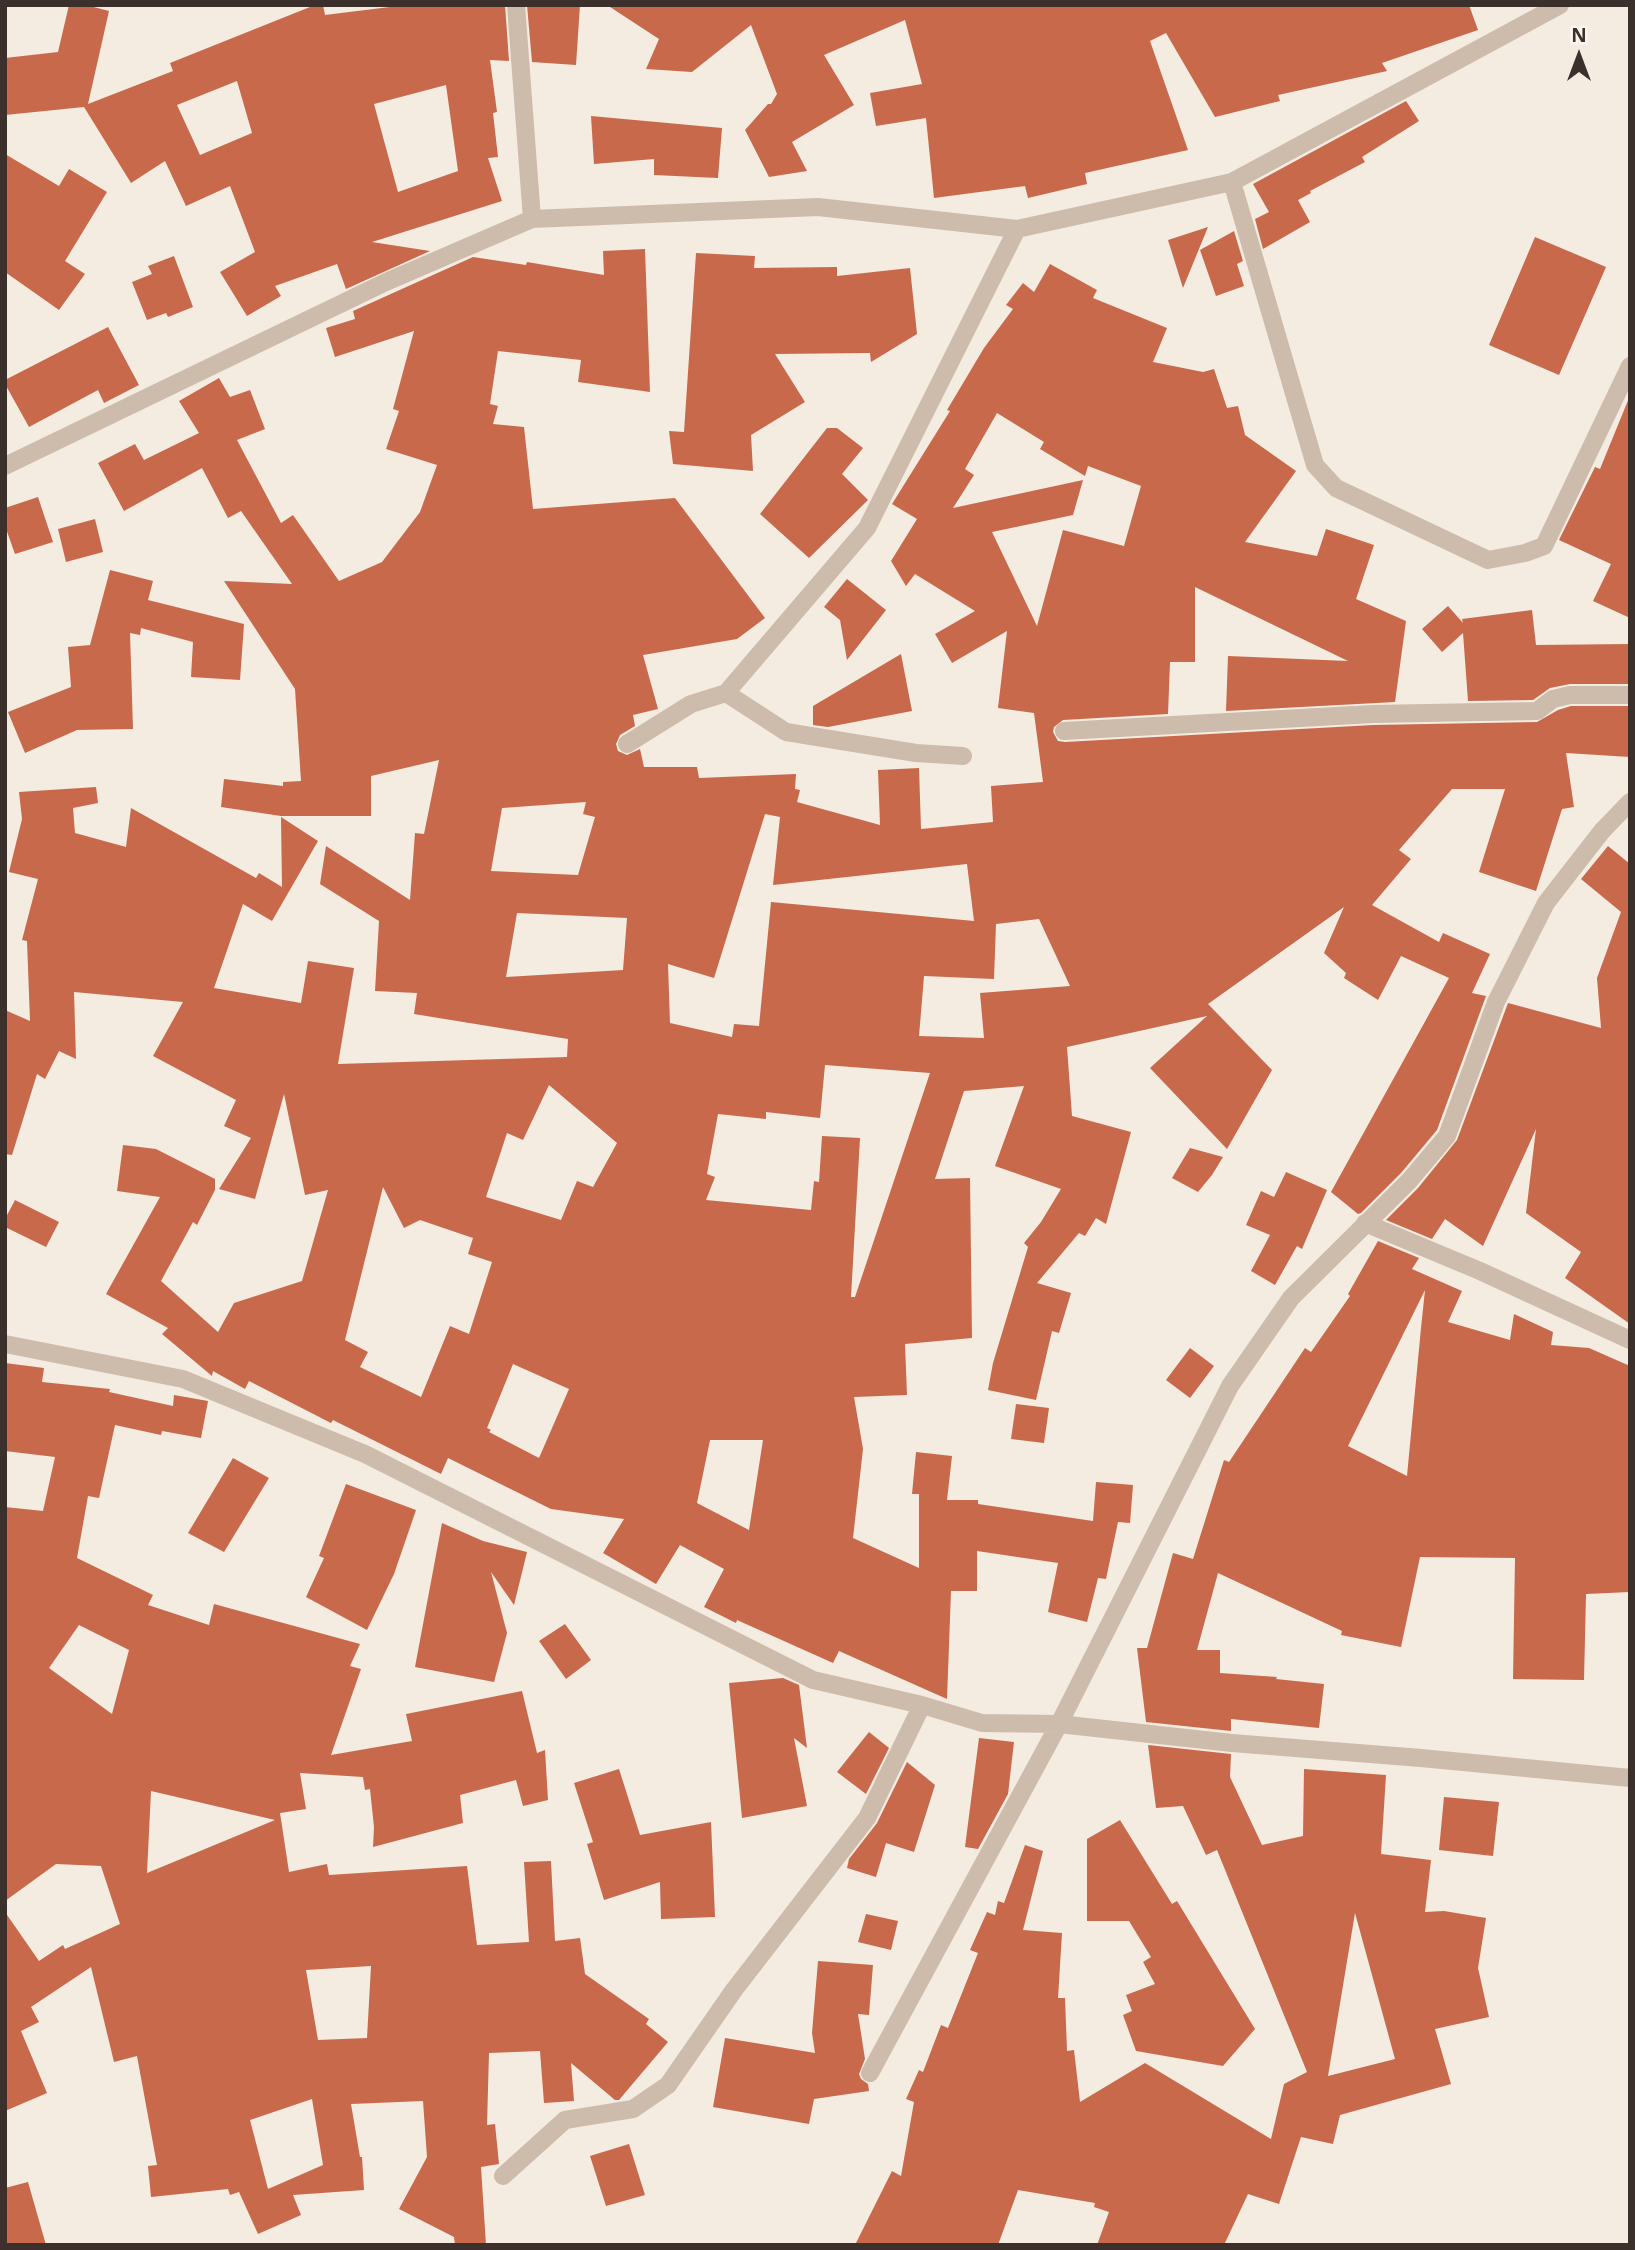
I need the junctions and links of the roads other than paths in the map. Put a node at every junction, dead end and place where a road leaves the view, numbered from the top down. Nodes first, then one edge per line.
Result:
1 (516, 5) edge
2 (1559, 5) edge
3 (1232, 182) junction
4 (532, 219) junction
5 (1017, 229) junction
6 (1630, 366) edge
7 (5, 466) edge
8 (726, 693) junction
9 (1630, 695) edge
10 (1064, 731) dead end
11 (627, 744) dead end
12 (963, 756) dead end
13 (1630, 802) edge
14 (1365, 1223) junction
15 (1630, 1340) edge
16 (5, 1344) edge
17 (922, 1705) junction
18 (1059, 1724) junction
19 (1630, 1778) edge
20 (870, 2073) dead end
21 (503, 2176) dead end

1 - 4 street
2 - 3 street
3 - 5 street
3 - 6 street
4 - 5 street
4 - 7 street
5 - 8 street
8 - 11 street
8 - 12 street
9 - 10 street
13 - 14 street
14 - 15 street
14 - 18 street
16 - 17 street
17 - 18 street
17 - 21 street
18 - 19 street
18 - 20 street

